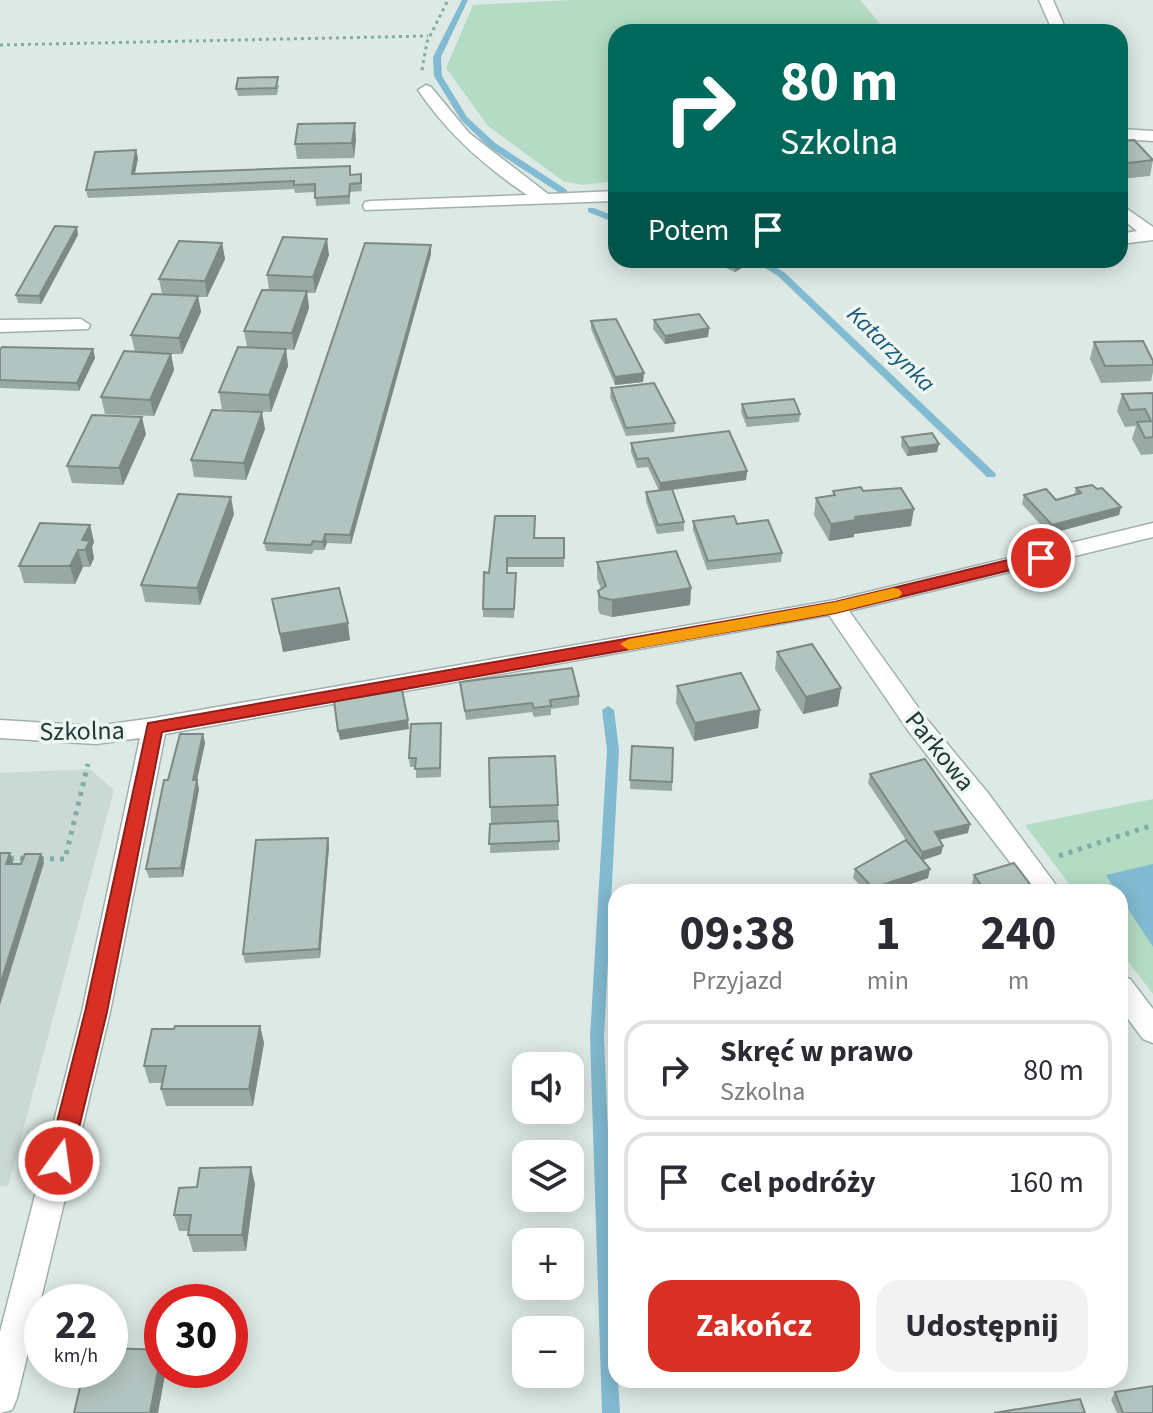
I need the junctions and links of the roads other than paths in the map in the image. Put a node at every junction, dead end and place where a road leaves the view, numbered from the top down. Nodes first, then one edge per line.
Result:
1 (1046, 0) edge
2 (1056, 24) edge
3 (426, 90) road end
4 (1128, 132) edge
5 (1153, 136) edge
6 (608, 196) edge
7 (543, 198) junction
8 (371, 206) dead end
9 (1128, 216) edge
10 (1152, 235) edge
11 (1128, 238) edge
12 (81, 325) dead end
13 (0, 326) edge
14 (1153, 530) edge
15 (835, 607) junction
16 (154, 727) junction
17 (0, 729) edge
18 (1042, 884) edge
19 (1128, 998) edge
20 (1153, 1031) edge
21 (0, 1398) edge

1 - 2 street
3 - 7 street
4 - 5 street
6 - 7 street
7 - 8 street
9 - 10 street
10 - 11 street
12 - 13 street
14 - 15 street, Szkolna
15 - 16 street, Szkolna
15 - 18 street, Parkowa
16 - 17 street, Szkolna
16 - 21 street
19 - 20 street

